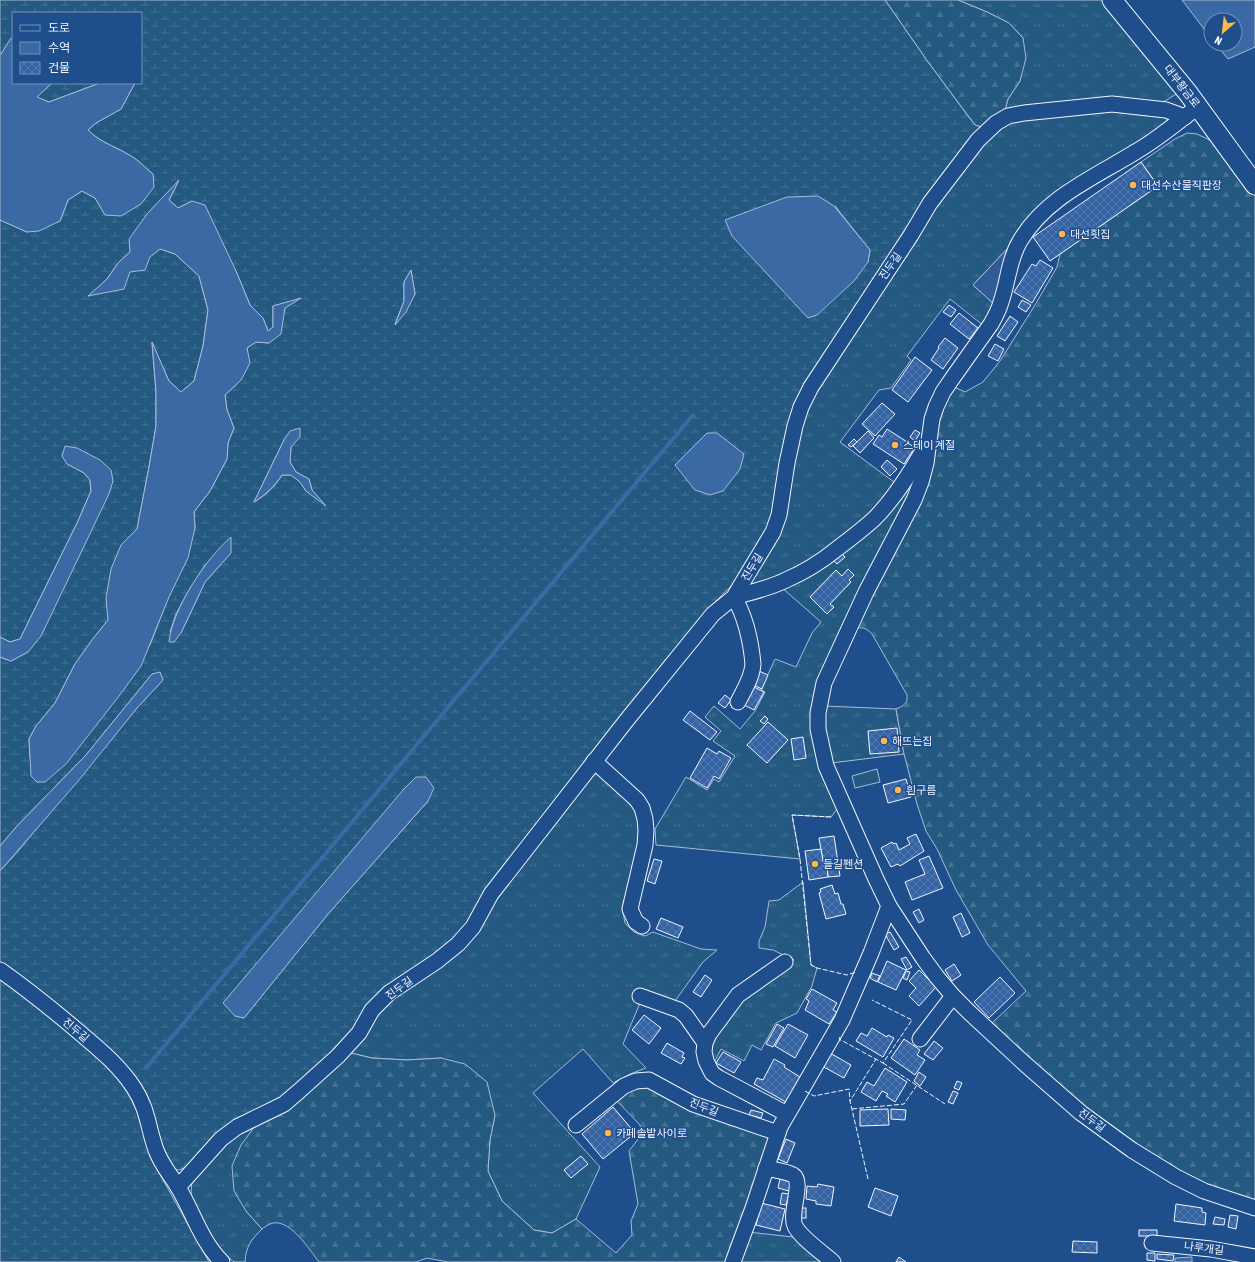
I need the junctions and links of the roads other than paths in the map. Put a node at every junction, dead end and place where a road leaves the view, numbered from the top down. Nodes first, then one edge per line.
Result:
1 (1112, 0) edge
2 (1191, 112) junction
3 (1253, 177) edge
4 (930, 437) junction
5 (734, 596) junction
6 (738, 702) dead end
7 (594, 761) junction
8 (889, 906) junction
9 (642, 926) dead end
10 (786, 962) dead end
11 (0, 970) edge
12 (640, 996) dead end
13 (953, 996) junction
14 (920, 1039) dead end
15 (705, 1043) junction
16 (787, 1114) junction
17 (576, 1125) dead end
18 (778, 1133) junction
19 (766, 1168) junction
20 (178, 1187) junction
21 (1255, 1208) edge
22 (1152, 1243) dead end
23 (1255, 1257) edge
24 (222, 1262) edge
25 (733, 1262) edge
26 (833, 1262) edge

1 - 2 main road, 대부황금로
2 - 3 main road, 대부황금로
2 - 4 street, 진두길
2 - 5 street, 진두길
4 - 5 street, 진두길
4 - 8 street, 진두길
5 - 6 street
5 - 7 street, 진두길
7 - 9 street
7 - 20 street, 진두길
8 - 13 street, 진두길
8 - 16 street
10 - 15 street
11 - 20 street, 진두길
12 - 15 street
13 - 14 street
13 - 21 street, 진두길
15 - 16 street
16 - 18 street
17 - 18 street, 진두길
18 - 19 street
19 - 25 street
19 - 26 street
20 - 24 street, 진두길
22 - 23 street, 나루개길

